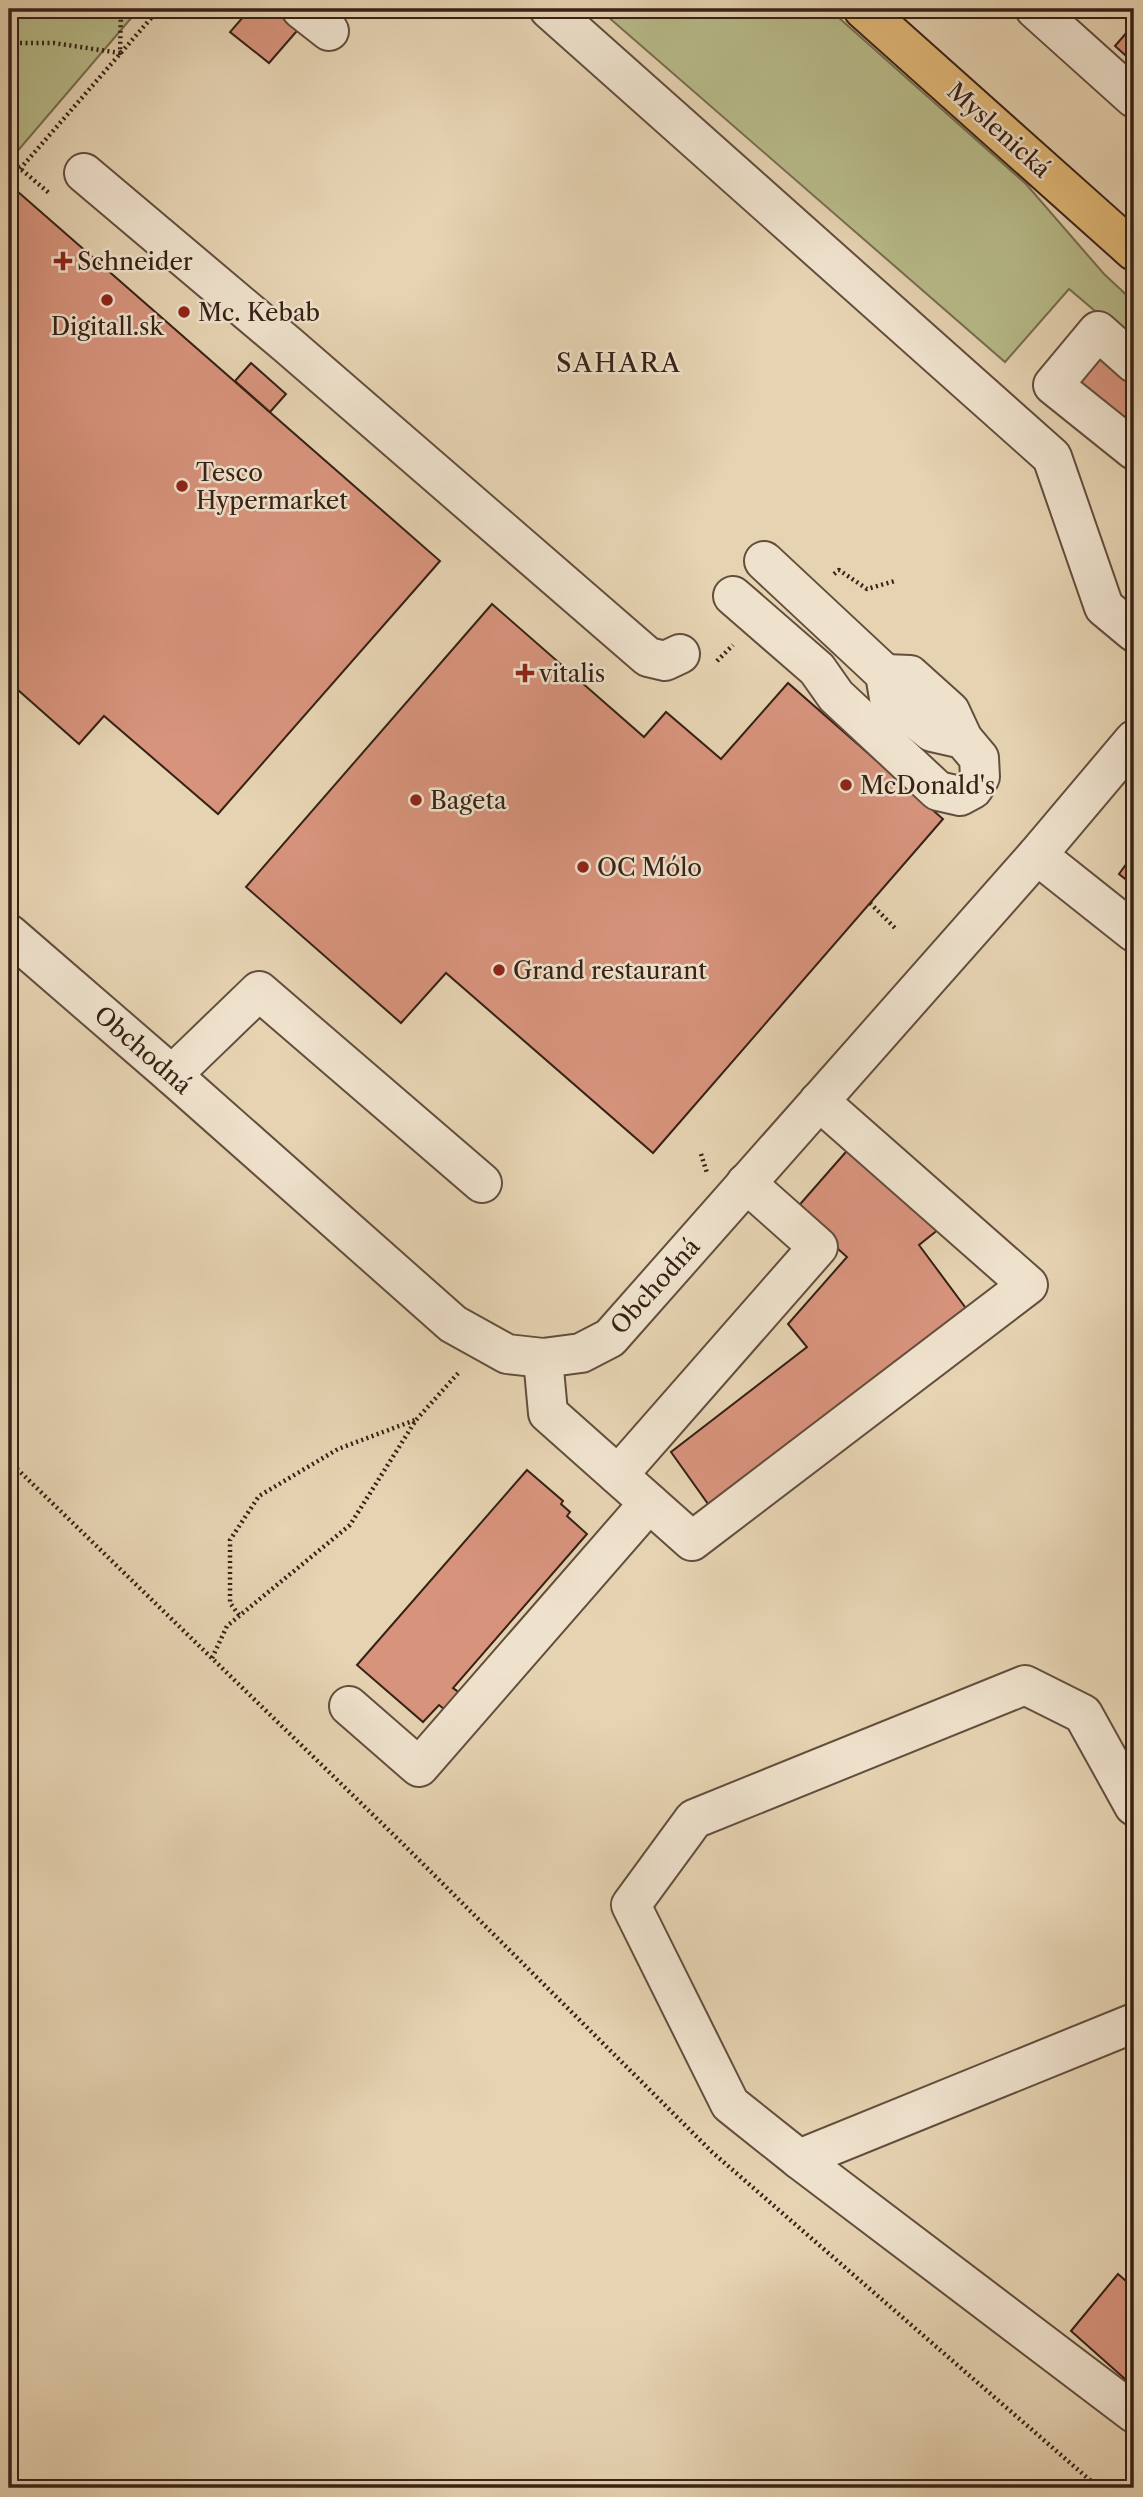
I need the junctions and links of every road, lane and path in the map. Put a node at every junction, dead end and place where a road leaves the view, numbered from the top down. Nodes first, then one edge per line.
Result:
1 (121, 9) edge
2 (159, 9) edge
3 (549, 9) edge
4 (863, 9) edge
5 (1035, 9) edge
6 (9, 43) edge
7 (120, 53) junction
8 (1134, 98) edge
9 (20, 169) dead end
10 (84, 173) dead end
11 (1134, 251) edge
12 (1134, 363) edge
13 (1134, 450) edge
14 (764, 561) dead end
15 (733, 596) dead end
16 (1134, 632) edge
17 (680, 654) dead end
18 (1134, 740) edge
19 (1037, 855) junction
20 (870, 903) dead end
21 (896, 929) dead end
22 (1134, 932) edge
23 (9, 934) edge
24 (172, 1075) junction
25 (818, 1101) junction
26 (482, 1183) dead end
27 (746, 1183) junction
28 (485, 1342) junction
29 (543, 1358) junction
30 (416, 1420) junction
31 (9, 1461) edge
32 (618, 1475) junction
33 (649, 1503) junction
34 (239, 1615) junction
35 (212, 1658) junction
36 (349, 1706) dead end
37 (1134, 1806) edge
38 (1134, 2023) edge
39 (799, 2159) junction
40 (1134, 2413) edge
41 (1099, 2488) edge

1 - 7 path
2 - 7 path
3 - 16 street
4 - 11 main road, Myslenická
5 - 8 street
6 - 7 path
7 - 9 path
10 - 17 street
12 - 13 street
14 - 15 street
18 - 19 street, Obchodná
19 - 22 street
19 - 25 street, Obchodná
20 - 21 path
23 - 24 street, Obchodná
24 - 26 street
24 - 28 street, Obchodná
25 - 27 street, Obchodná
25 - 33 street
27 - 29 street, Obchodná
27 - 32 street
28 - 29 street, Obchodná
28 - 30 path
29 - 32 street
30 - 34 path
30 - 34 path
31 - 35 path
32 - 33 street
33 - 36 street
34 - 35 path
35 - 41 path
37 - 39 street
38 - 39 street
39 - 40 street

